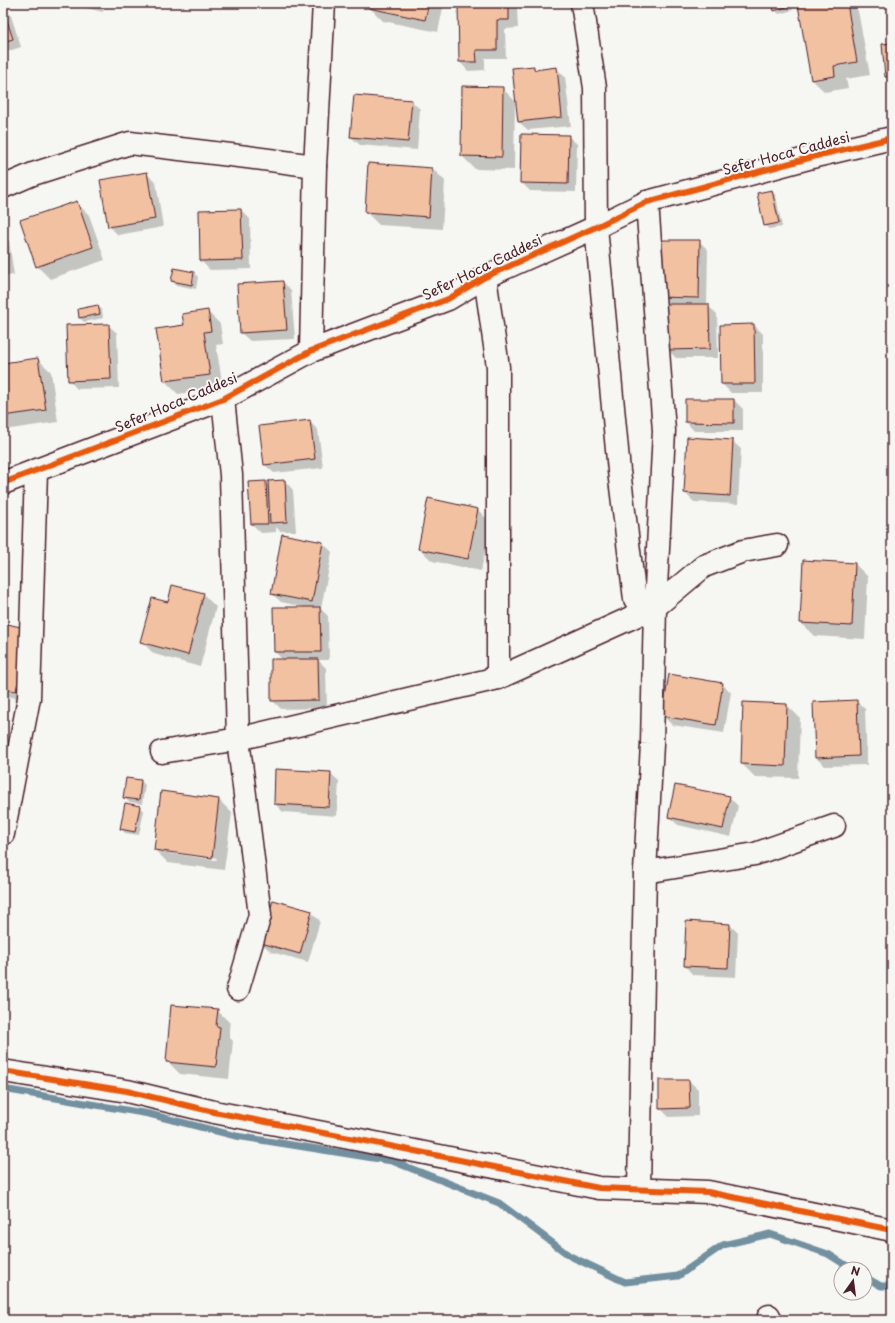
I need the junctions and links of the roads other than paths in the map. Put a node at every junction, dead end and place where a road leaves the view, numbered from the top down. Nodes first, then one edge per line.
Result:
1 (324, 3) edge
2 (582, 3) edge
3 (892, 138) edge
4 (315, 166) junction
5 (3, 187) edge
6 (647, 202) junction
7 (596, 227) junction
8 (485, 277) junction
9 (311, 351) junction
10 (223, 399) junction
11 (36, 471) junction
12 (3, 483) edge
13 (777, 545) dead end
14 (655, 607) junction
15 (498, 678) junction
16 (238, 738) junction
17 (162, 752) dead end
18 (834, 826) dead end
19 (3, 834) edge
20 (645, 872) junction
21 (238, 989) dead end
22 (3, 1071) edge
23 (640, 1189) junction
24 (892, 1230) edge

1 - 4 street
2 - 7 street
3 - 6 street, Sefer Hoca Caddesi
4 - 5 street
4 - 9 street
6 - 7 street, Sefer Hoca Caddesi
6 - 14 street
7 - 8 street, Sefer Hoca Caddesi
7 - 14 street
8 - 9 street, Sefer Hoca Caddesi
8 - 15 street
9 - 10 street, Sefer Hoca Caddesi
10 - 11 street, Sefer Hoca Caddesi
10 - 16 street
11 - 12 street, Sefer Hoca Caddesi
11 - 19 street
13 - 14 street
14 - 15 street
14 - 20 street
15 - 16 street
16 - 17 street
16 - 21 street
18 - 20 street
20 - 23 street
22 - 23 street
23 - 24 street

